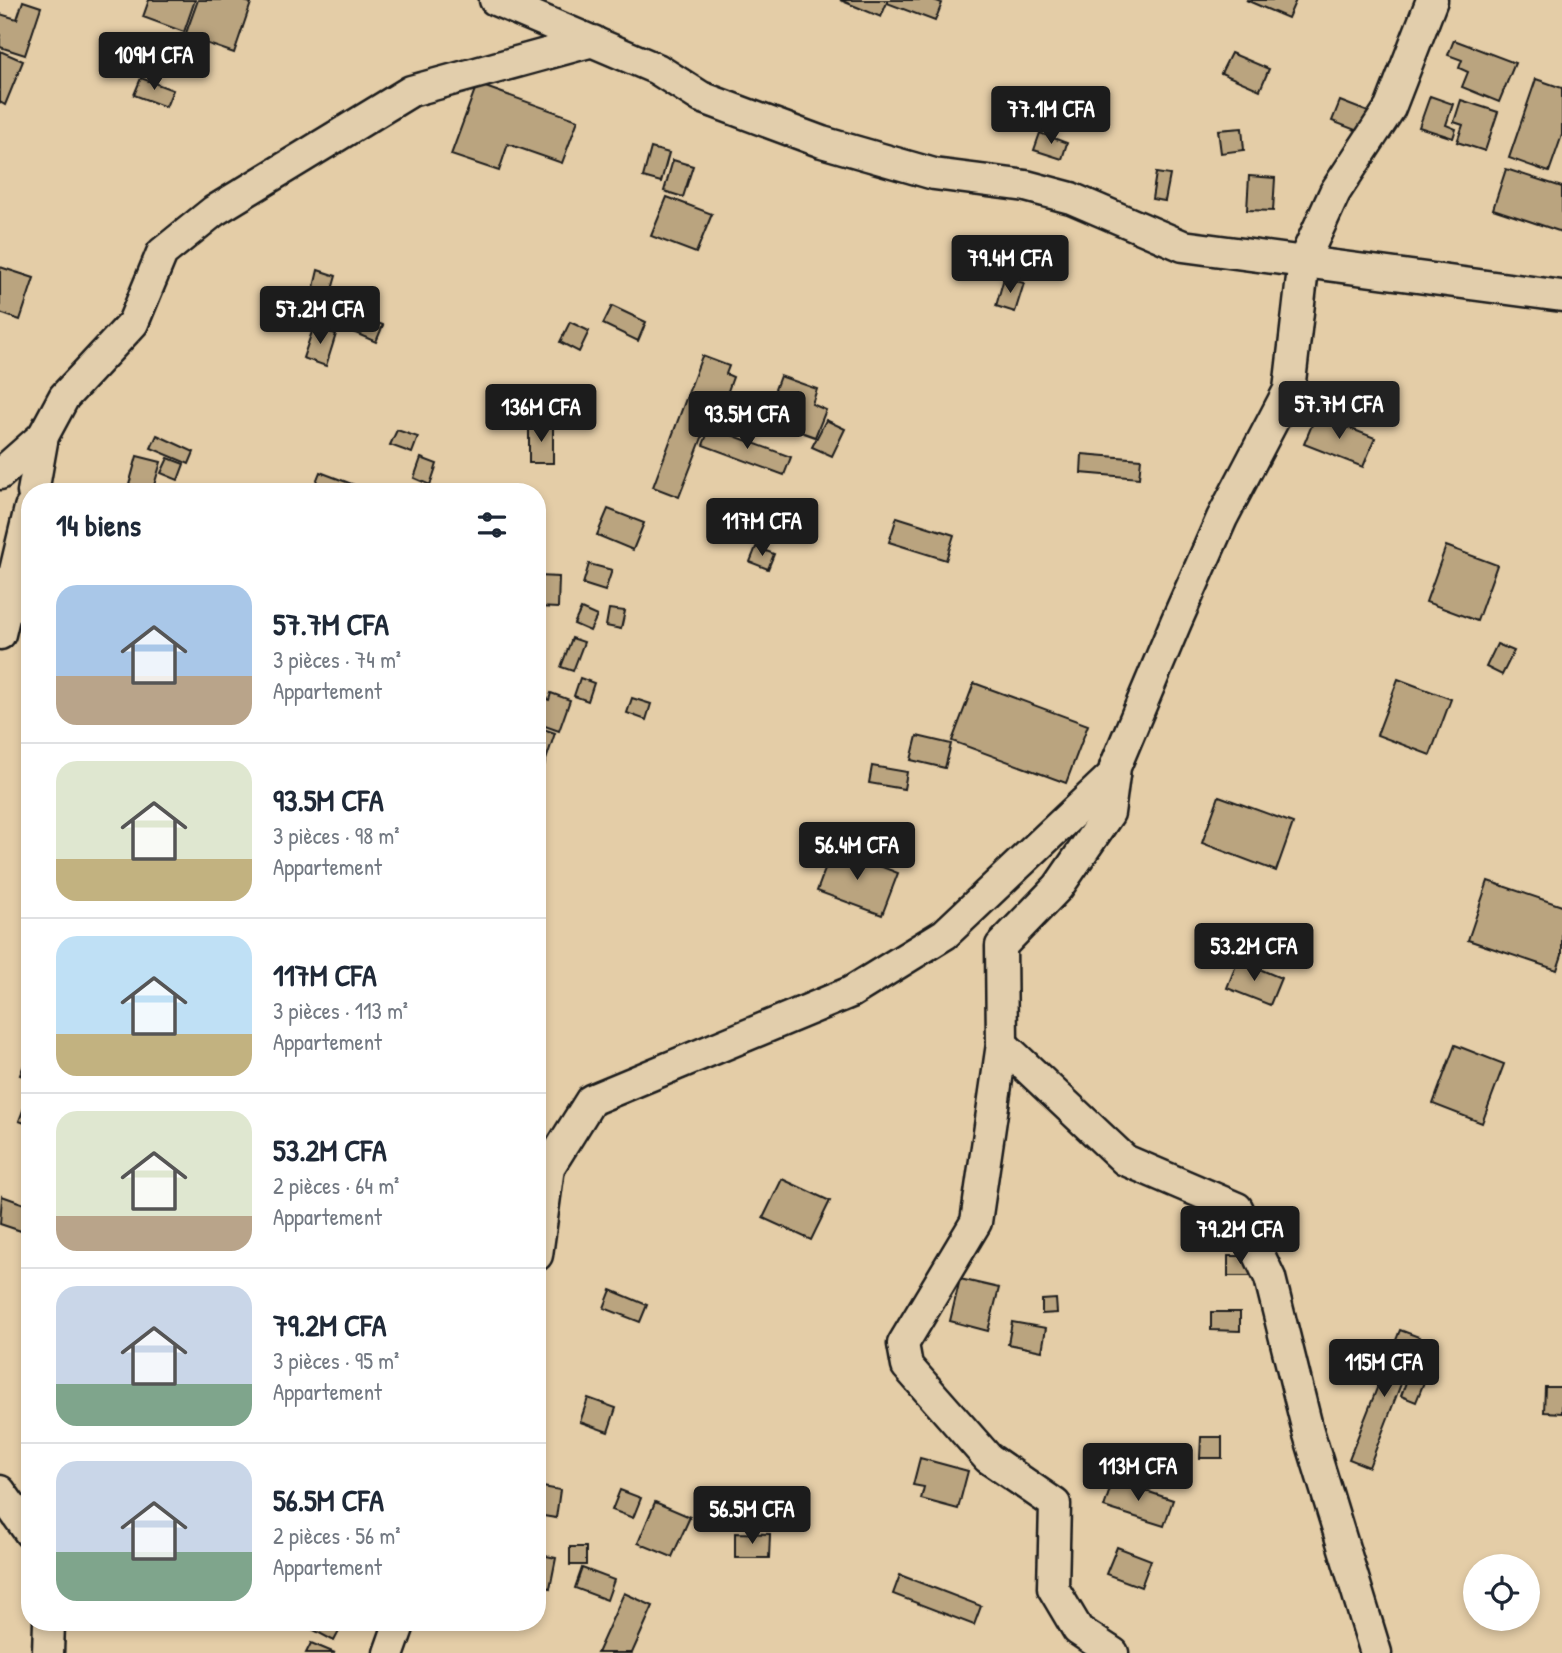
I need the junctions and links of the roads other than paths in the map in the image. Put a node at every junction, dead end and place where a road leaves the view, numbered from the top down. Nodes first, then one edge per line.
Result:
1 (495, 0) edge
2 (1432, 0) edge
3 (593, 41) junction
4 (1304, 260) junction
5 (1562, 296) edge
6 (43, 436) junction
7 (0, 474) edge
8 (35, 483) edge
9 (21, 546) edge
10 (0, 634) edge
11 (1114, 774) junction
12 (1002, 1044) junction
13 (546, 1189) edge
14 (0, 1491) edge
15 (21, 1520) edge
16 (49, 1631) edge
17 (397, 1631) edge
18 (48, 1653) edge
19 (388, 1653) edge
20 (1113, 1653) edge
21 (1376, 1653) edge

1 - 3 street
2 - 4 street
3 - 4 street
3 - 6 street
4 - 5 street
4 - 11 street
6 - 7 street
6 - 8 street
9 - 10 street
11 - 12 street
11 - 13 street
12 - 20 street
12 - 21 street
14 - 15 street
16 - 18 street
17 - 19 street

